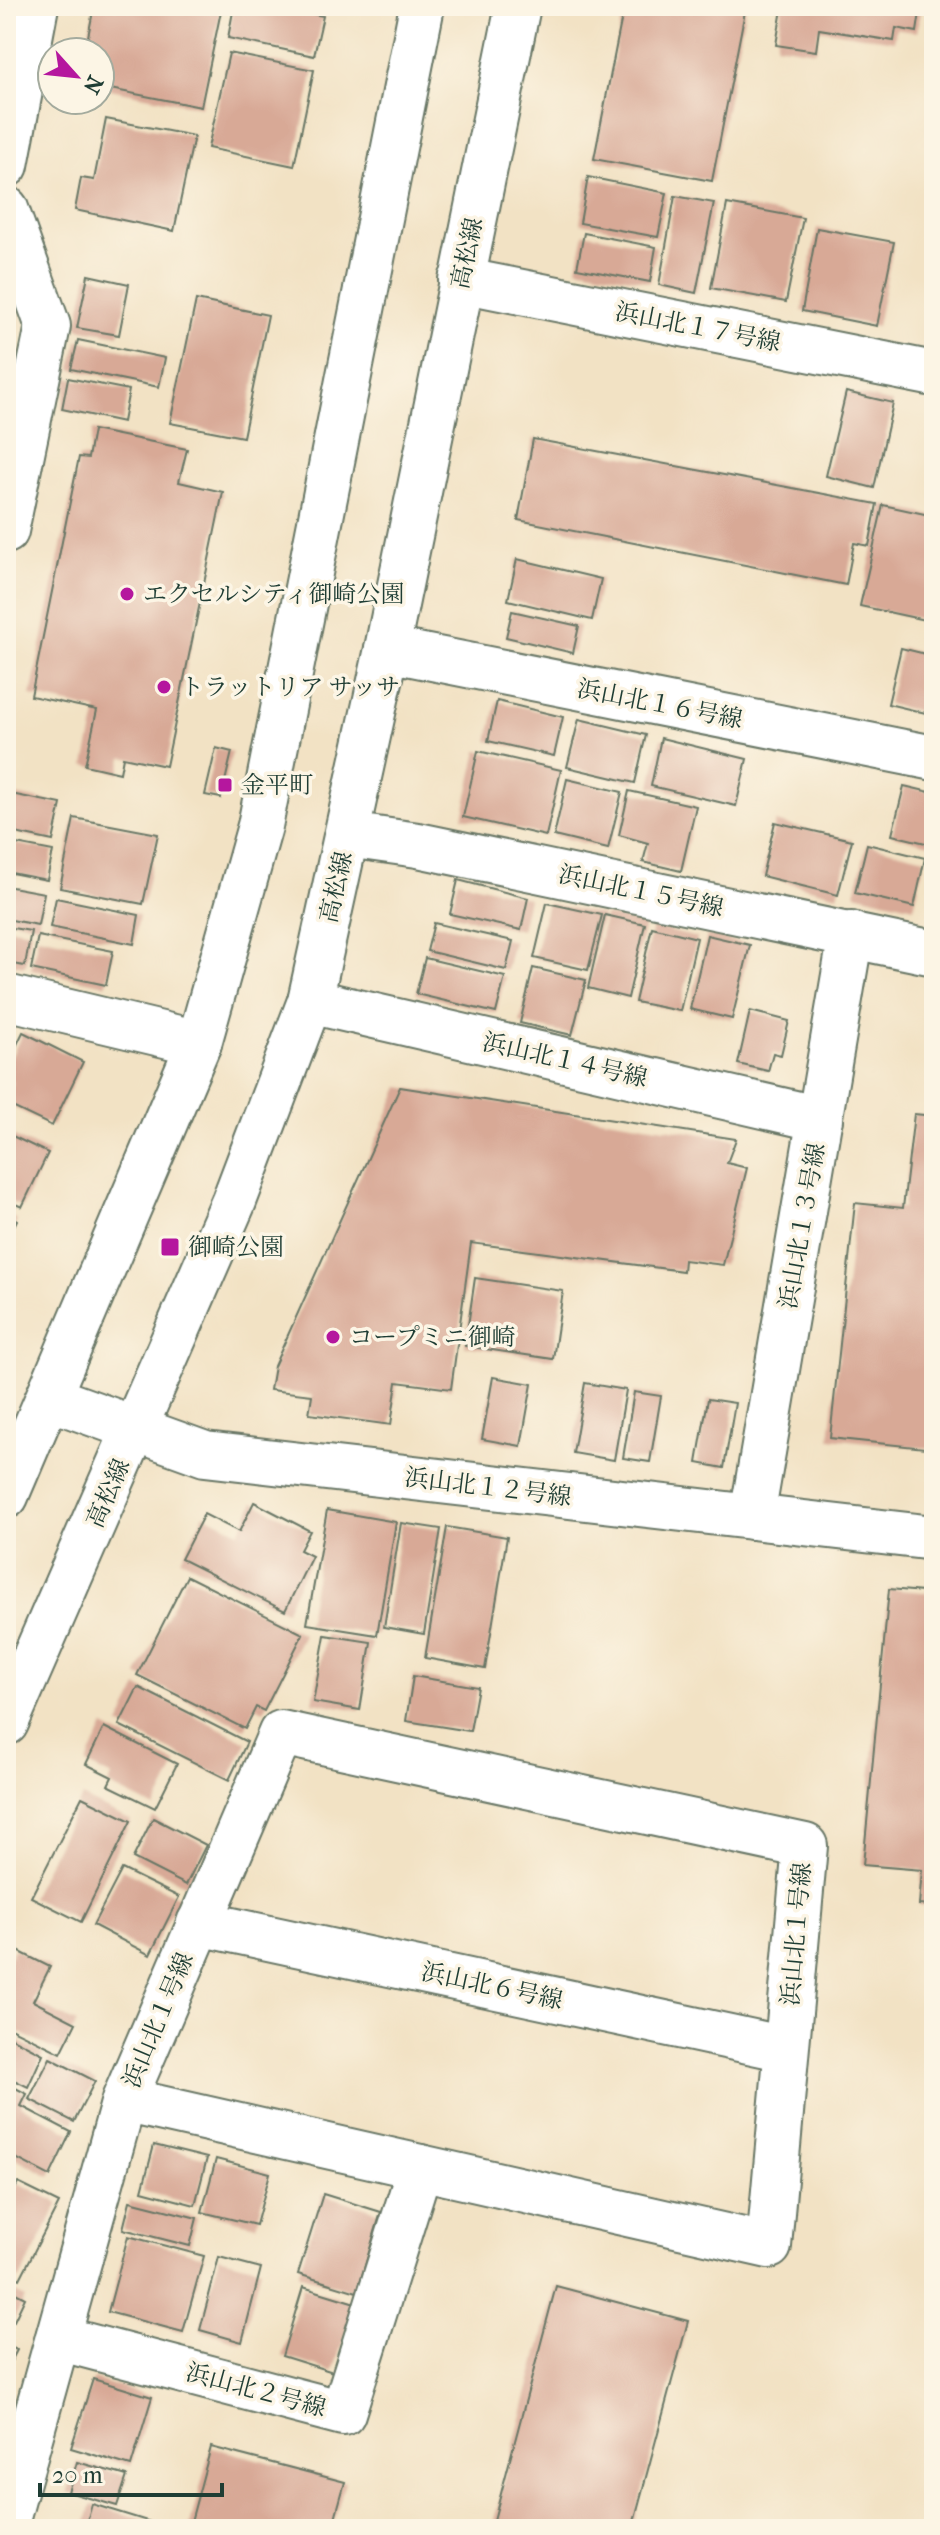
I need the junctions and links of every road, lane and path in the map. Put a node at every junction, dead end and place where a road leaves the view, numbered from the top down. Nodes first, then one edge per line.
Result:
1 (36, 6) edge
2 (422, 6) edge
3 (518, 6) edge
4 (6, 165) edge
5 (6, 209) edge
6 (461, 280) junction
7 (934, 374) edge
8 (6, 531) edge
9 (387, 649) junction
10 (934, 758) edge
11 (347, 835) junction
12 (851, 934) junction
13 (934, 953) edge
14 (6, 997) edge
15 (310, 1001) junction
16 (199, 1043) junction
17 (820, 1119) junction
18 (50, 1398) junction
19 (137, 1427) junction
20 (6, 1496) edge
21 (752, 1517) junction
22 (934, 1538) edge
23 (6, 1723) edge
24 (199, 1923) junction
25 (786, 2049) junction
26 (124, 2100) junction
27 (420, 2167) junction
28 (58, 2338) junction
29 (6, 2524) edge

1 - 4 street
2 - 16 street
3 - 6 street, 高松線
5 - 8 street
6 - 7 street, 浜山北１７号線
6 - 9 street, 高松線
9 - 10 street, 浜山北１６号線
9 - 11 street, 高松線
11 - 12 street, 浜山北１５号線
11 - 15 street, 高松線
12 - 13 street, 浜山北１５号線
12 - 17 street, 浜山北１３号線
14 - 16 street
15 - 17 street, 浜山北１４号線
15 - 19 street, 高松線
16 - 18 street
17 - 21 street, 浜山北１３号線
18 - 19 street, 浜山北１２号線
18 - 20 street
19 - 21 street, 浜山北１２号線
19 - 23 street, 高松線
21 - 22 street, 浜山北１２号線
24 - 25 street, 浜山北６号線
24 - 25 street, 浜山北１号線
24 - 26 street, 浜山北１号線
25 - 27 street, 浜山北１号線
26 - 27 street, 浜山北１号線
26 - 28 street, 浜山北１号線
27 - 28 street, 浜山北２号線
28 - 29 street, 浜山北１号線

